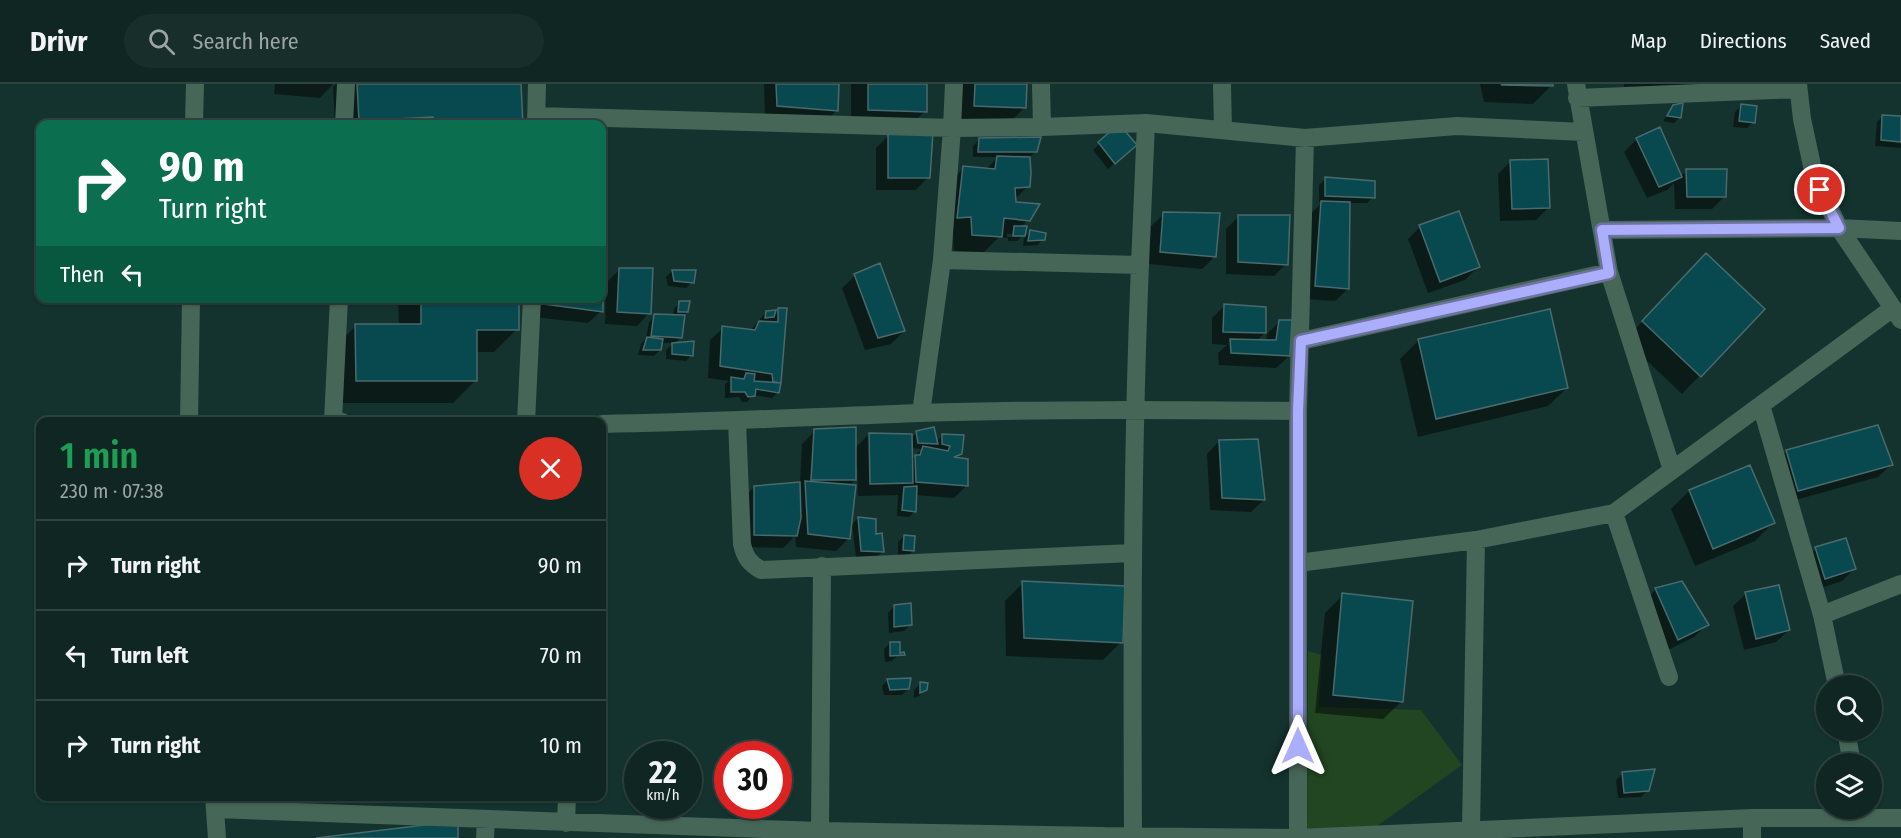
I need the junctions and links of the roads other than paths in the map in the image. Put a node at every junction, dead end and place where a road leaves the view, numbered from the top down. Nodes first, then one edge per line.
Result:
1 (195, 84) edge
2 (346, 84) edge
3 (537, 84) edge
4 (954, 84) edge
5 (1041, 84) edge
6 (1222, 84) edge
7 (1798, 87) edge
8 (1576, 91) edge
9 (194, 120) edge
10 (344, 120) edge
11 (536, 120) edge
12 (606, 121) edge
13 (1146, 123) junction
14 (1042, 127) junction
15 (952, 128) junction
16 (1223, 130) junction
17 (1584, 132) junction
18 (1305, 138) junction
19 (1839, 228) junction
20 (1602, 230) junction
21 (1901, 231) edge
22 (942, 260) junction
23 (1140, 265) junction
24 (1609, 273) junction
25 (191, 303) edge
26 (339, 303) edge
27 (532, 303) edge
28 (1897, 314) edge
29 (1301, 341) junction
30 (1761, 405) junction
31 (1134, 409) junction
32 (1298, 411) junction
33 (921, 413) junction
34 (189, 417) edge
35 (333, 417) edge
36 (526, 417) edge
37 (736, 422) junction
38 (606, 424) edge
39 (1672, 470) junction
40 (1614, 513) junction
41 (1476, 540) junction
42 (1132, 553) junction
43 (1298, 564) junction
44 (822, 566) junction
45 (1901, 584) edge
46 (1822, 615) junction
47 (1834, 675) edge
48 (1669, 677) dead end
49 (567, 801) edge
50 (215, 803) edge
51 (1816, 816) edge
52 (1882, 816) edge
53 (1752, 818) junction
54 (1901, 818) edge
55 (486, 819) junction
56 (566, 823) junction
57 (1471, 830) junction
58 (820, 831) junction
59 (1104, 837) edge
60 (1133, 837) edge
61 (218, 838) edge
62 (484, 838) edge
63 (1298, 838) edge
64 (1752, 838) edge

1 - 9 street
2 - 10 street
3 - 11 street
4 - 15 street
5 - 14 street
6 - 16 street
7 - 8 street
7 - 19 street
8 - 17 street
12 - 15 street
13 - 14 street
13 - 16 street
13 - 23 street
14 - 15 street
15 - 22 street
16 - 18 street
17 - 18 street
17 - 20 street
18 - 29 street
19 - 20 street
19 - 21 street
19 - 28 street
20 - 24 street
22 - 23 street
22 - 33 street
23 - 31 street
24 - 29 street
24 - 39 street
25 - 34 street
26 - 35 street
27 - 36 street
28 - 30 street
29 - 32 street
30 - 39 street
30 - 46 street
31 - 32 street
31 - 33 street
31 - 42 street
32 - 43 street
33 - 37 street
37 - 38 street
37 - 44 street
39 - 40 street
40 - 41 street
40 - 48 street
41 - 43 street
41 - 57 street
42 - 44 street
42 - 60 street
43 - 63 street
44 - 58 street
45 - 46 street
46 - 47 street
49 - 56 street
50 - 55 street
50 - 61 street
51 - 53 street
52 - 54 street
53 - 57 street
53 - 64 street
55 - 56 street
55 - 62 street
56 - 58 street
57 - 63 street
58 - 59 street
59 - 60 street
60 - 63 street

